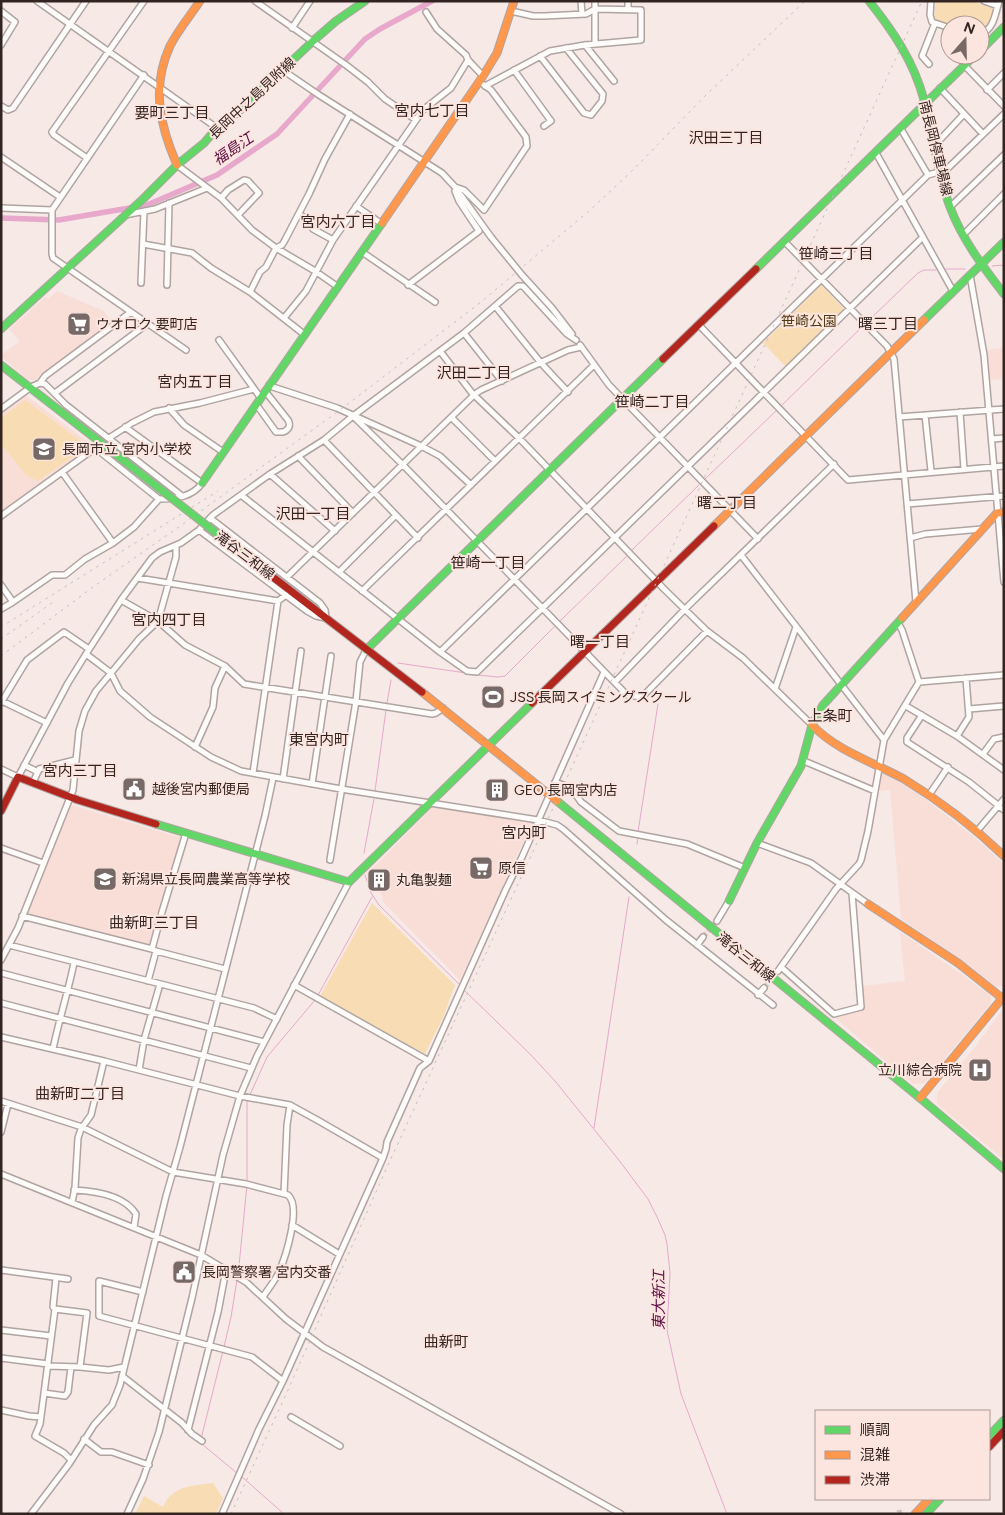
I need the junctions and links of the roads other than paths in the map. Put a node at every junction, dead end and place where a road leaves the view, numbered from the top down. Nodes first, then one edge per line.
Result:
1 (37, 1) edge
2 (86, 1) edge
3 (144, 1) edge
4 (200, 1) edge
5 (254, 1) edge
6 (310, 1) edge
7 (366, 1) edge
8 (514, 1) edge
9 (581, 1) edge
10 (595, 1) edge
11 (628, 1) edge
12 (931, 1) edge
13 (984, 1) edge
14 (870, 3) edge
15 (998, 4) edge
16 (595, 9) junction
17 (628, 9) junction
18 (512, 11) junction
19 (1, 12) edge
20 (426, 12) dead end
21 (582, 14) junction
22 (935, 23) junction
23 (993, 23) junction
24 (69, 25) junction
25 (940, 25) edge
26 (990, 26) edge
27 (292, 28) junction
28 (1002, 29) edge
29 (313, 41) junction
30 (990, 42) edge
31 (594, 44) junction
32 (1, 45) edge
33 (585, 45) junction
34 (566, 48) junction
35 (108, 51) junction
36 (540, 56) junction
37 (468, 60) junction
38 (929, 64) dead end
39 (964, 65) joint
40 (281, 70) junction
41 (514, 70) junction
42 (1004, 73) edge
43 (144, 75) junction
44 (614, 80) dead end
45 (482, 81) junction
46 (159, 87) junction
47 (940, 88) junction
48 (987, 90) junction
49 (925, 104) junction
50 (1, 106) edge
51 (1004, 106) edge
52 (350, 114) junction
53 (964, 114) junction
54 (1004, 114) edge
55 (416, 120) junction
56 (544, 126) dead end
57 (217, 128) junction
58 (902, 128) junction
59 (983, 134) junction
60 (400, 145) junction
61 (935, 145) junction
62 (876, 153) junction
63 (1004, 154) edge
64 (1, 157) edge
65 (87, 158) junction
66 (424, 161) junction
67 (177, 165) junction
68 (941, 171) junction
69 (928, 175) junction
70 (206, 186) junction
71 (454, 187) junction
72 (1004, 194) edge
73 (60, 197) junction
74 (221, 198) junction
75 (902, 200) junction
76 (169, 203) junction
77 (356, 206) junction
78 (950, 207) junction
79 (1, 208) edge
80 (144, 211) junction
81 (53, 212) junction
82 (127, 213) junction
83 (299, 214) junction
84 (238, 215) junction
85 (382, 224) junction
86 (964, 234) junction
87 (923, 237) junction
88 (333, 240) junction
89 (785, 242) junction
90 (1004, 242) edge
91 (143, 244) junction
92 (276, 248) junction
93 (169, 249) junction
94 (362, 252) junction
95 (982, 264) junction
96 (67, 268) junction
97 (315, 271) junction
98 (970, 275) junction
99 (821, 280) junction
100 (141, 283) dead end
101 (408, 284) junction
102 (168, 285) dead end
103 (338, 287) junction
104 (953, 291) junction
105 (250, 292) junction
106 (1004, 294) edge
107 (434, 302) dead end
108 (496, 306) junction
109 (849, 309) junction
110 (131, 312) junction
111 (284, 318) junction
112 (147, 324) junction
113 (699, 325) junction
114 (1, 328) edge
115 (464, 333) junction
116 (305, 334) junction
117 (220, 340) dead end
118 (576, 340) junction
119 (581, 347) junction
120 (186, 350) dead end
121 (440, 352) junction
122 (890, 352) junction
123 (541, 363) junction
124 (735, 364) junction
125 (1, 365) edge
126 (594, 365) junction
127 (502, 381) junction
128 (40, 383) junction
129 (31, 387) junction
130 (254, 389) junction
131 (568, 392) junction
132 (763, 392) junction
133 (55, 393) junction
134 (263, 394) junction
135 (475, 394) junction
136 (623, 399) junction
137 (169, 408) junction
138 (1, 409) edge
139 (1004, 409) edge
140 (989, 410) junction
141 (960, 412) junction
142 (925, 415) junction
143 (353, 416) junction
144 (899, 417) junction
145 (452, 418) junction
146 (125, 427) junction
147 (806, 435) junction
148 (108, 438) junction
149 (519, 438) junction
150 (659, 438) junction
151 (1004, 438) edge
152 (992, 439) junction
153 (324, 440) junction
154 (421, 446) junction
155 (223, 452) junction
156 (298, 456) junction
157 (495, 461) junction
158 (834, 464) junction
159 (403, 465) junction
160 (1004, 466) edge
161 (688, 467) junction
162 (994, 467) junction
163 (964, 469) junction
164 (550, 470) junction
165 (931, 471) junction
166 (62, 472) junction
167 (270, 474) junction
168 (905, 475) junction
169 (202, 483) junction
170 (471, 485) junction
171 (374, 492) junction
172 (241, 495) junction
173 (182, 496) junction
174 (996, 496) junction
175 (1004, 496) edge
176 (159, 499) junction
177 (907, 504) junction
178 (586, 509) junction
179 (446, 510) junction
180 (729, 510) junction
181 (353, 513) junction
182 (1001, 513) edge
183 (396, 515) junction
184 (1, 516) edge
185 (210, 518) junction
186 (983, 529) junction
187 (200, 530) junction
188 (335, 531) junction
189 (614, 537) junction
190 (418, 538) junction
191 (910, 538) junction
192 (758, 540) junction
193 (477, 541) junction
194 (113, 543) junction
195 (176, 546) junction
196 (314, 552) junction
197 (741, 555) junction
198 (339, 572) junction
199 (287, 577) junction
200 (138, 578) junction
201 (514, 579) junction
202 (656, 580) junction
203 (1004, 582) edge
204 (168, 584) junction
205 (1, 585) edge
206 (362, 591) junction
207 (286, 596) junction
208 (121, 600) junction
209 (278, 601) junction
210 (13, 602) junction
211 (916, 602) junction
212 (542, 608) junction
213 (685, 609) junction
214 (1, 610) edge
215 (326, 618) junction
216 (398, 618) junction
217 (158, 621) junction
218 (898, 623) junction
219 (796, 627) junction
220 (708, 631) junction
221 (366, 650) junction
222 (301, 651) dead end
223 (88, 652) junction
224 (440, 652) junction
225 (583, 652) junction
226 (331, 656) dead end
227 (225, 666) junction
228 (604, 672) junction
229 (111, 673) junction
230 (1004, 675) edge
231 (966, 678) junction
232 (615, 682) junction
233 (919, 682) junction
234 (841, 686) junction
235 (265, 689) junction
236 (775, 689) junction
237 (296, 693) junction
238 (325, 697) junction
239 (356, 701) junction
240 (2, 702) edge
241 (906, 706) junction
242 (1004, 706) edge
243 (443, 708) junction
244 (969, 709) junction
245 (922, 715) junction
246 (47, 723) junction
247 (812, 725) junction
248 (957, 736) junction
249 (1004, 737) edge
250 (884, 740) junction
251 (488, 746) junction
252 (195, 747) junction
253 (983, 754) junction
254 (75, 760) junction
255 (804, 762) junction
256 (24, 765) junction
257 (880, 766) junction
258 (948, 767) junction
259 (1, 769) edge
260 (1004, 770) edge
261 (38, 772) junction
262 (253, 774) junction
263 (18, 777) junction
264 (273, 778) junction
265 (283, 779) junction
266 (555, 782) junction
267 (33, 784) junction
268 (312, 784) junction
269 (341, 789) junction
270 (875, 791) junction
271 (548, 795) junction
272 (929, 795) junction
273 (70, 797) junction
274 (1004, 799) edge
275 (429, 802) junction
276 (998, 805) junction
277 (1004, 810) edge
278 (1, 811) edge
279 (538, 820) junction
280 (977, 831) junction
281 (186, 833) junction
282 (757, 843) junction
283 (1, 848) edge
284 (256, 853) junction
285 (1004, 856) edge
286 (330, 860) dead end
287 (43, 863) junction
288 (745, 868) junction
289 (349, 882) junction
290 (841, 884) junction
291 (852, 893) junction
292 (729, 901) joint
293 (868, 904) joint
294 (22, 916) junction
295 (718, 920) tunnel mouth
296 (703, 937) tunnel mouth
297 (9, 945) junction
298 (697, 945) junction
299 (154, 950) junction
300 (1, 960) edge
301 (74, 962) junction
302 (225, 969) junction
303 (1, 973) edge
304 (148, 981) junction
305 (160, 984) junction
306 (294, 985) junction
307 (764, 988) tunnel mouth
308 (68, 991) junction
309 (758, 995) junction
310 (1003, 997) edge
311 (217, 1000) junction
312 (1, 1003) edge
313 (773, 1006) dead end
314 (152, 1012) junction
315 (59, 1018) junction
316 (277, 1019) junction
317 (211, 1028) junction
318 (1, 1037) edge
319 (144, 1040) junction
320 (264, 1042) junction
321 (53, 1049) junction
322 (203, 1056) junction
323 (104, 1061) junction
324 (429, 1061) junction
325 (251, 1068) junction
326 (138, 1070) junction
327 (195, 1085) junction
328 (240, 1096) junction
329 (920, 1098) junction
330 (1, 1101) edge
331 (8, 1104) junction
332 (290, 1106) junction
333 (82, 1127) junction
334 (1, 1132) edge
335 (383, 1158) junction
336 (1004, 1169) edge
337 (173, 1172) junction
338 (1, 1174) edge
339 (218, 1180) junction
340 (74, 1190) junction
341 (284, 1194) junction
342 (72, 1202) junction
343 (292, 1225) junction
344 (134, 1227) junction
345 (156, 1236) junction
346 (339, 1254) junction
347 (201, 1255) junction
348 (1, 1270) edge
349 (226, 1270) junction
350 (56, 1278) junction
351 (68, 1279) dead end
352 (143, 1292) junction
353 (263, 1297) junction
354 (55, 1309) junction
355 (134, 1325) junction
356 (1, 1330) edge
357 (304, 1334) junction
358 (51, 1336) junction
359 (182, 1338) junction
360 (210, 1345) junction
361 (1, 1358) edge
362 (48, 1365) junction
363 (71, 1367) junction
364 (80, 1367) junction
365 (124, 1367) junction
366 (122, 1376) junction
367 (283, 1381) junction
368 (44, 1394) junction
369 (1, 1410) edge
370 (164, 1410) junction
371 (291, 1416) dead end
372 (41, 1417) junction
373 (1004, 1420) edge
374 (188, 1430) junction
375 (1004, 1432) edge
376 (990, 1435) edge
377 (84, 1439) junction
378 (202, 1441) dead end
379 (340, 1446) dead end
380 (990, 1446) edge
381 (71, 1460) junction
382 (149, 1465) junction
383 (928, 1500) edge
384 (939, 1500) edge
385 (31, 1514) edge
386 (127, 1514) edge
387 (222, 1514) edge
388 (621, 1514) edge
389 (915, 1514) edge
390 (926, 1514) edge

1 - 24 street
2 - 24 street
3 - 35 street
4 - 46 main road
5 - 27 street
6 - 27 street
7 - 29 main road, 長岡中之島見附線
8 - 18 main road
9 - 21 street
10 - 16 street
11 - 17 street
12 - 22 street
13 - 15 street
14 - 49 main road, 南長岡停車場線
15 - 23 street
16 - 17 street
16 - 21 street
16 - 31 street
17 - 31 street
18 - 21 street
18 - 45 main road
19 - 32 street
20 - 37 street
22 - 25 street
22 - 38 street
23 - 26 street
23 - 28 street
24 - 35 street
24 - 50 street
27 - 29 street
28 - 30 main road
29 - 40 main road, 長岡中之島見附線
29 - 55 street
31 - 33 street
33 - 34 street
33 - 44 street
34 - 36 street
34 - 36 street
35 - 43 street
35 - 65 street
36 - 41 street
37 - 45 street
37 - 55 street
39 - 47 main road
39 - 48 street
40 - 52 street
40 - 57 main road, 長岡中之島見附線
41 - 45 street
41 - 56 street
42 - 48 street
43 - 46 street
43 - 65 street
45 - 66 main road
45 - 71 street
46 - 57 street
46 - 67 main road
47 - 49 main road
47 - 53 street
48 - 51 street
49 - 58 main road
49 - 61 main road, 南長岡停車場線
52 - 60 street
52 - 83 street
53 - 59 street
53 - 61 street
54 - 59 street
55 - 60 street
57 - 67 main road, 長岡中之島見附線
58 - 62 main road
58 - 69 street
59 - 68 street
60 - 66 street
60 - 77 street
61 - 68 main road, 南長岡停車場線
62 - 75 street
62 - 89 main road
63 - 78 street
64 - 73 street
65 - 73 street
66 - 71 street
66 - 85 main road
67 - 70 street
67 - 82 main road, 長岡中之島見附線
68 - 69 street
68 - 78 main road, 南長岡停車場線
69 - 75 street
70 - 74 street
70 - 76 street
71 - 101 street
71 - 118 street, bridge
72 - 86 street
73 - 81 street
74 - 84 street
74 - 84 street
75 - 87 street
75 - 99 street
76 - 80 street
76 - 93 street
77 - 85 street
77 - 88 street
78 - 86 main road, 南長岡停車場線
79 - 81 street
80 - 82 street
80 - 91 street
81 - 96 street
82 - 96 main road
83 - 88 street
83 - 92 street
84 - 92 street
85 - 94 main road
86 - 95 main road, 南長岡停車場線
87 - 104 street
87 - 109 street
88 - 97 street
89 - 99 street
89 - 113 main road
90 - 95 main road
91 - 93 street
91 - 100 street
92 - 97 street
92 - 105 street
93 - 102 street
93 - 105 street
94 - 101 street
94 - 103 main road
95 - 98 main road
95 - 106 main road, 南長岡停車場線
96 - 110 street
96 - 114 main road
97 - 103 street
97 - 111 street
98 - 104 main road
98 - 140 street
99 - 109 street
99 - 124 street
101 - 107 street
103 - 116 main road
104 - 122 main road
105 - 111 street
108 - 115 street
108 - 118 street
108 - 123 street
109 - 122 street
109 - 132 street
110 - 112 street
110 - 128 street
111 - 116 street
112 - 120 street
112 - 133 street
113 - 124 street
113 - 136 main road
115 - 121 street
115 - 127 street
116 - 134 main road
117 - 130 street
118 - 119 street
119 - 123 street
119 - 126 street
121 - 135 street
121 - 143 street
122 - 144 street
122 - 147 main road
123 - 127 street
123 - 131 street
124 - 132 street
124 - 150 street
125 - 129 main road, 滝谷三和線
126 - 131 street
126 - 136 street
127 - 135 street
128 - 129 street
128 - 133 street
129 - 138 street
129 - 215 main road, 滝谷三和線, bridge
130 - 134 street
130 - 137 street
131 - 149 street
132 - 147 street
132 - 161 street
133 - 148 street
134 - 134 street
134 - 143 street
134 - 155 main road
135 - 145 street
135 - 149 street
136 - 150 street
136 - 164 main road
137 - 146 street
137 - 155 street
139 - 140 street
140 - 141 street
140 - 152 street
141 - 142 street
141 - 163 street
142 - 144 street
142 - 165 street
143 - 153 street
143 - 154 street
143 - 159 street
144 - 168 street
145 - 154 street
145 - 157 street
146 - 148 street
146 - 169 street
147 - 158 street
147 - 180 main road
148 - 173 street
149 - 157 street
149 - 164 street
150 - 161 street
150 - 178 street
151 - 152 street
152 - 162 street
153 - 156 street
153 - 171 street
154 - 159 street
154 - 170 street
155 - 169 main road
156 - 167 street
156 - 181 street
157 - 170 street
158 - 168 street
158 - 192 street
159 - 171 street
159 - 179 street
160 - 162 street
161 - 180 street
161 - 189 street
162 - 163 street
162 - 174 street
163 - 165 street
164 - 178 street
164 - 193 main road
165 - 168 street
166 - 176 street
166 - 184 street
166 - 194 street
167 - 172 street
167 - 188 street
168 - 177 street
169 - 173 street
170 - 179 street
171 - 181 street
171 - 183 street
172 - 185 street
172 - 196 street
173 - 176 street
174 - 175 street
174 - 177 street
174 - 182 street
176 - 194 street
177 - 191 street
178 - 189 street
178 - 201 street
179 - 190 street
179 - 193 street
180 - 192 street
180 - 202 main road
181 - 188 street
182 - 186 main road
182 - 203 street
183 - 190 street
183 - 198 street
185 - 187 street
185 - 199 street
186 - 191 street
186 - 211 main road
187 - 195 street
187 - 207 street
188 - 196 street
189 - 202 street
189 - 212 street
190 - 206 street
191 - 211 street
192 - 197 street
193 - 201 street
193 - 216 main road
194 - 210 street
195 - 200 street
195 - 204 street
196 - 198 street
196 - 199 street
197 - 213 street
197 - 219 street
198 - 206 street
199 - 215 street
200 - 204 street
200 - 208 street
201 - 212 street
201 - 224 street
202 - 213 street
202 - 225 main road
204 - 209 street
204 - 217 street
205 - 210 street
206 - 216 street
207 - 209 street
207 - 215 street
208 - 217 street
208 - 223 street
209 - 235 street
210 - 214 street
211 - 218 main road
212 - 224 street
212 - 225 street
213 - 220 street
213 - 232 street
215 - 221 main road, 滝谷三和線
216 - 221 main road
216 - 224 street
217 - 227 street
217 - 229 street
218 - 233 street
218 - 234 main road
219 - 234 street
219 - 236 street
220 - 232 street
220 - 236 street
221 - 239 street
221 - 243 main road, 滝谷三和線
222 - 237 street
223 - 229 street
223 - 240 street
223 - 246 street
225 - 228 street
225 - 251 main road
226 - 238 street
227 - 235 street
227 - 252 street
228 - 232 street
228 - 266 street
229 - 252 street
229 - 254 street
230 - 231 street
231 - 233 street
231 - 244 street
233 - 241 street
234 - 247 main road
234 - 250 street
235 - 237 street
235 - 262 street
236 - 247 street
237 - 238 street
237 - 265 street
238 - 239 street
238 - 268 street
239 - 243 street
239 - 269 street
240 - 246 street
241 - 245 street
241 - 250 street
242 - 244 street
243 - 251 main road, 滝谷三和線
244 - 248 street
245 - 248 street
245 - 258 street
246 - 256 street
247 - 255 main road
247 - 257 main road
248 - 253 street
249 - 253 street
250 - 257 street
251 - 271 main road, 滝谷三和線
251 - 275 main road
252 - 262 street
253 - 260 street
254 - 261 street
254 - 273 street
255 - 270 street
255 - 282 main road
256 - 261 street
256 - 263 street
257 - 270 street
257 - 272 main road
258 - 272 street
258 - 276 street
259 - 263 street
261 - 267 street
262 - 264 street
263 - 267 main road
263 - 278 main road
264 - 265 street
264 - 284 street
265 - 268 street
266 - 271 street
266 - 288 street
267 - 273 main road
268 - 269 street
269 - 275 street
269 - 286 street
270 - 290 street
271 - 279 street
271 - 329 main road, 滝谷三和線
272 - 280 main road
273 - 281 main road
273 - 287 street
274 - 276 street
275 - 279 street
275 - 289 main road
276 - 277 street
276 - 280 street
279 - 298 street
279 - 324 street
280 - 285 main road
281 - 284 main road
281 - 299 street
282 - 288 main road
282 - 290 street
283 - 287 street
284 - 289 main road
284 - 302 street
287 - 294 street
288 - 292 main road
289 - 306 street
290 - 291 street
290 - 291 street
291 - 293 street
292 - 295 street
293 - 310 main road
294 - 297 street
294 - 299 street
296 - 298 street
297 - 300 street
297 - 301 street
298 - 309 street
299 - 302 street
299 - 304 street
301 - 304 street
301 - 308 street
302 - 311 street
303 - 308 street
304 - 305 street
305 - 311 street
305 - 314 street
306 - 316 street
306 - 324 street
307 - 309 street
308 - 314 street
308 - 315 street
309 - 313 street
310 - 329 main road
311 - 316 street
311 - 317 street
312 - 315 street
314 - 317 street
314 - 319 street
315 - 319 street
315 - 321 street
316 - 320 street
317 - 320 street
317 - 322 street
318 - 321 street
319 - 322 street
319 - 326 street
320 - 325 street
321 - 323 street
322 - 325 street
322 - 327 street
323 - 326 street
323 - 333 street
324 - 335 street
325 - 328 street
326 - 327 street
327 - 328 street
327 - 337 street
328 - 332 street
328 - 339 street
329 - 336 main road, 滝谷三和線
330 - 331 street
331 - 333 street
331 - 334 street
332 - 335 street
332 - 341 street
333 - 337 street
333 - 340 street
335 - 346 street
337 - 339 street
337 - 345 street
338 - 342 street
339 - 341 street
339 - 347 street
340 - 342 street
340 - 344 street
341 - 343 street
342 - 344 street
343 - 346 street
343 - 353 street
344 - 345 street
345 - 347 street
345 - 352 street
346 - 357 street
347 - 349 street
347 - 359 street
348 - 350 street
349 - 353 street
349 - 360 street
350 - 351 street
350 - 354 street
352 - 355 street
352 - 355 street
353 - 357 street
354 - 358 street
354 - 364 street
355 - 359 street
355 - 365 street
356 - 358 street
357 - 367 street
357 - 388 street
358 - 362 street
359 - 360 street
359 - 370 street
360 - 367 street
360 - 374 street
361 - 362 street
362 - 363 street
362 - 368 street
363 - 364 street
363 - 368 street
364 - 365 street
365 - 366 street
366 - 370 street
366 - 377 street
367 - 387 street
368 - 372 street
369 - 372 street
370 - 374 street
370 - 382 street
371 - 379 street
372 - 381 street
373 - 376 main road
374 - 378 street
375 - 380 main road
377 - 381 street
377 - 382 street
381 - 385 street
382 - 386 street
383 - 389 main road
384 - 390 main road

